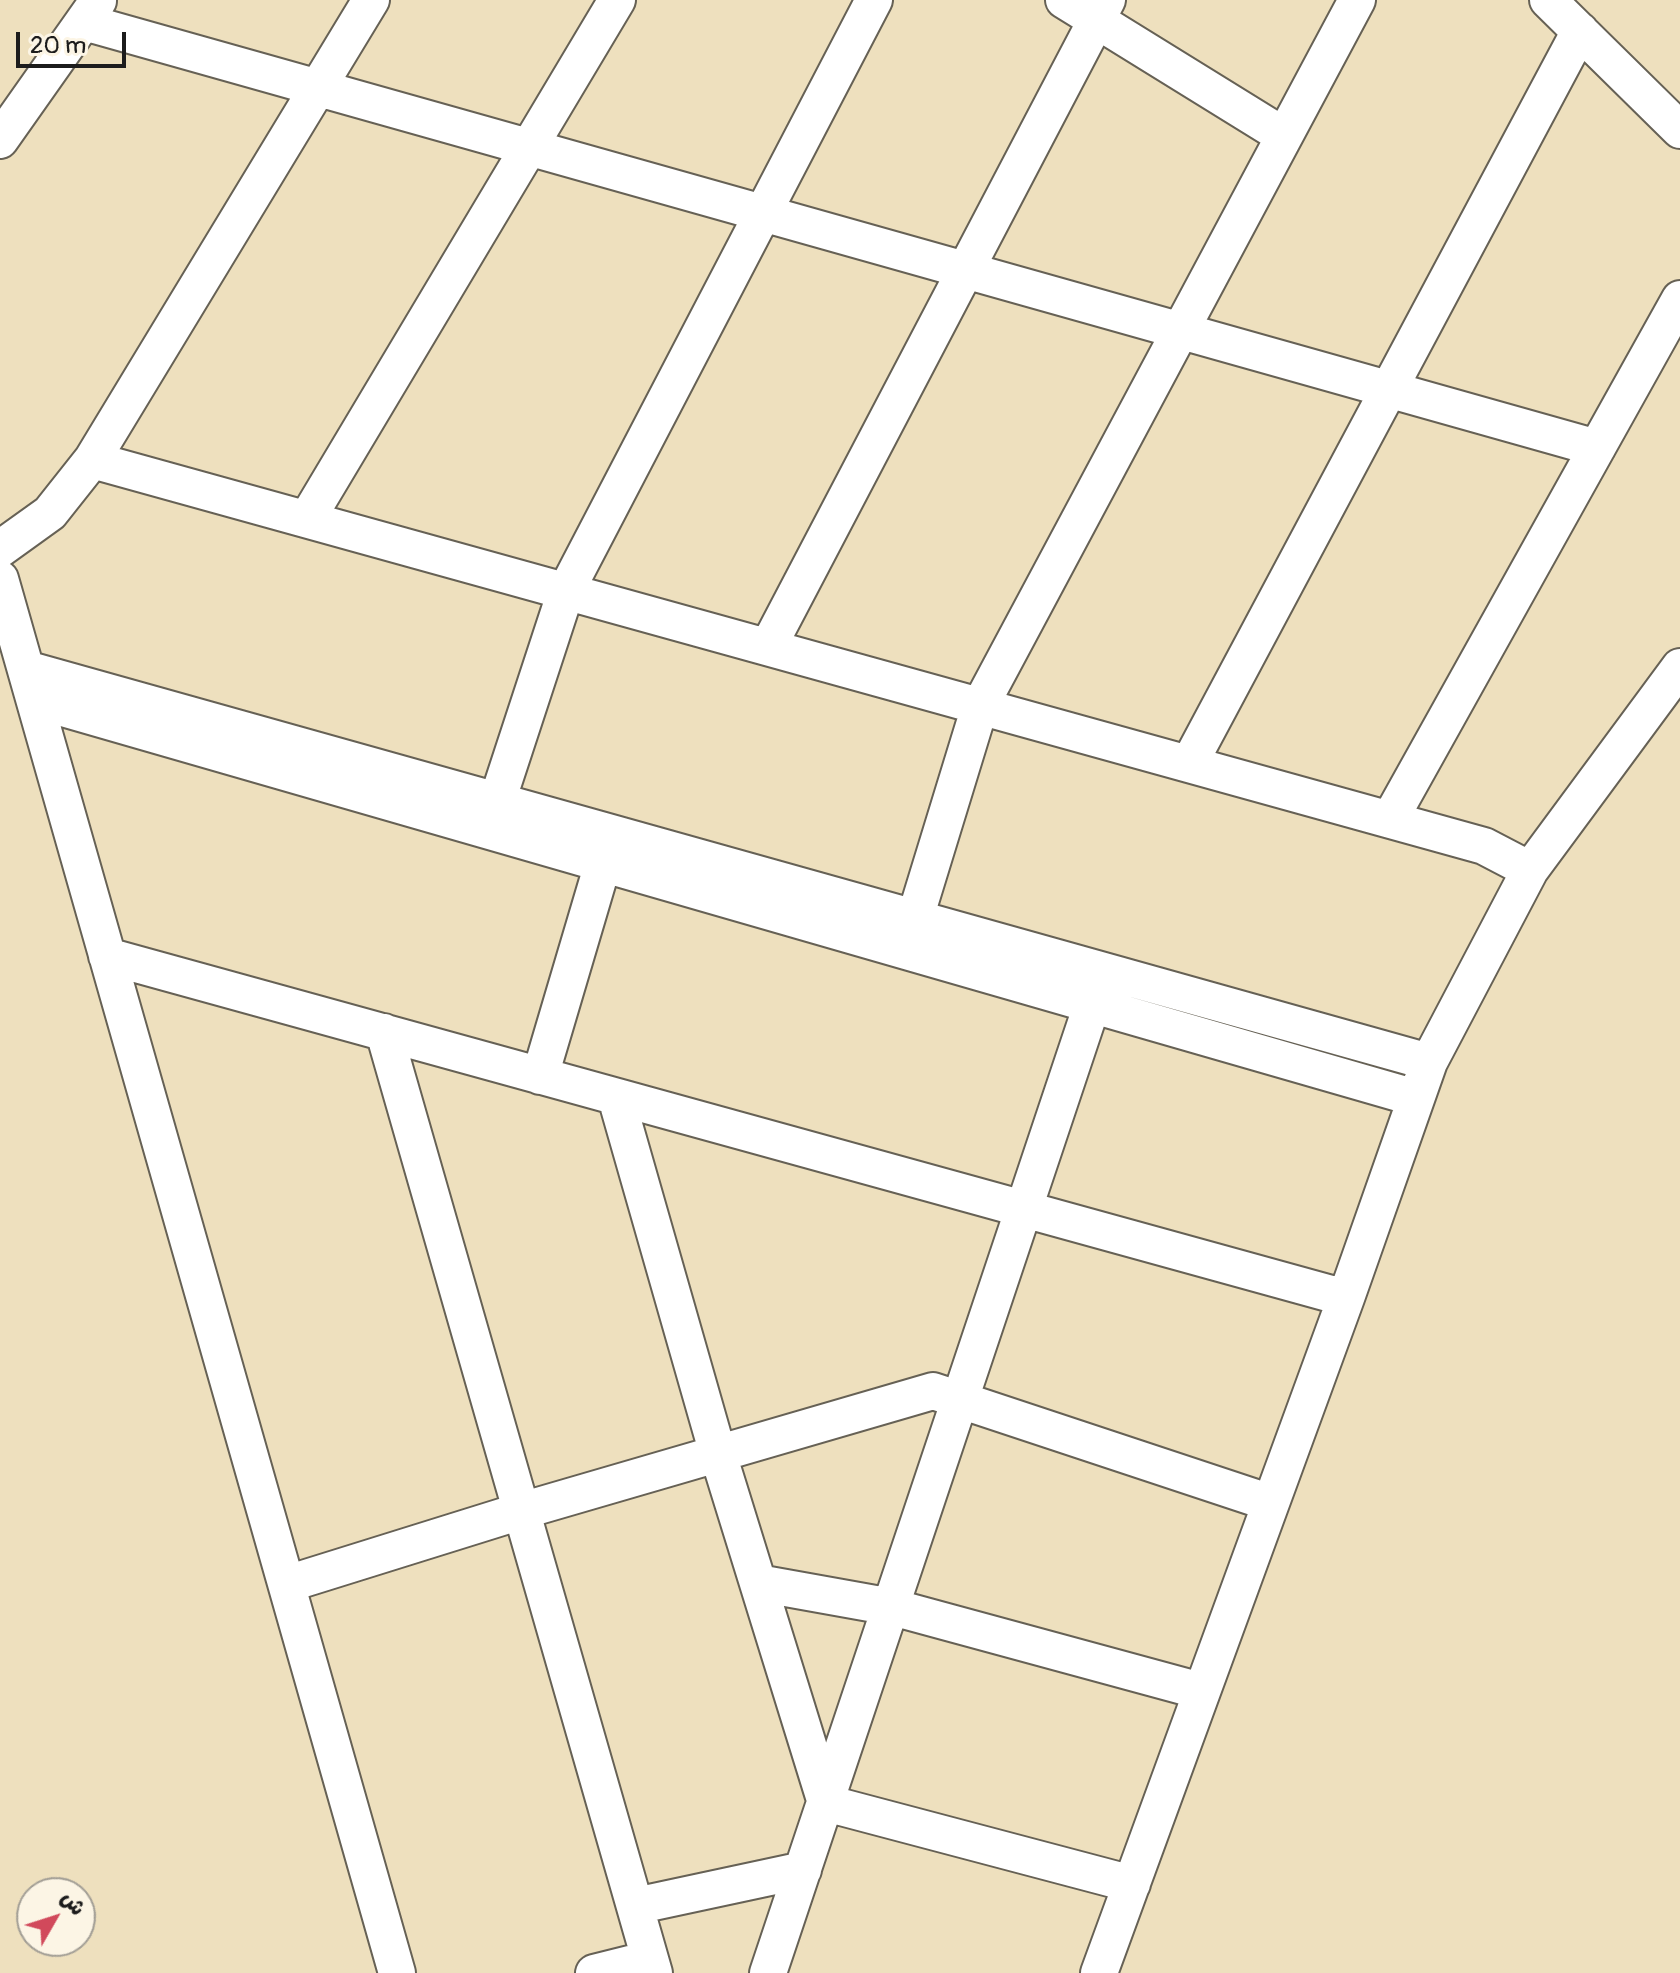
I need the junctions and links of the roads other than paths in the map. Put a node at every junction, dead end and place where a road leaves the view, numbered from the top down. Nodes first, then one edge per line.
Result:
1 (371, 0) edge
2 (617, 0) edge
3 (874, 0) edge
4 (1064, 0) edge
5 (1357, 0) edge
6 (1548, 0) edge
7 (1102, 10) edge
8 (92, 11) edge
9 (1580, 31) junction
10 (317, 88) junction
11 (1680, 130) edge
12 (1284, 136) junction
13 (0, 140) edge
14 (527, 147) junction
15 (762, 213) junction
16 (964, 270) junction
17 (1680, 299) edge
18 (1180, 330) junction
19 (1388, 389) junction
20 (1597, 448) junction
21 (92, 460) junction
22 (307, 519) junction
23 (0, 549) edge
24 (0, 579) edge
25 (566, 591) junction
26 (768, 647) junction
27 (1680, 667) edge
28 (30, 685) junction
29 (980, 706) junction
30 (1189, 764) junction
31 (492, 816) junction
32 (1390, 819) junction
33 (608, 849) junction
34 (1530, 870) junction
35 (909, 934) junction
36 (107, 956) junction
37 (1098, 988) junction
38 (384, 1032) junction
39 (1429, 1062) junction
40 (540, 1076) junction
41 (616, 1097) junction
42 (1416, 1098) junction
43 (1024, 1210) junction
44 (1346, 1298) junction
45 (960, 1401) junction
46 (718, 1454) junction
47 (1271, 1503) junction
48 (521, 1511) junction
49 (758, 1583) junction
50 (287, 1584) junction
51 (892, 1607) junction
52 (1201, 1691) junction
53 (826, 1803) junction
54 (803, 1870) junction
55 (1132, 1884) junction
56 (635, 1906) junction
57 (652, 1966) edge
58 (397, 1973) edge
59 (594, 1973) edge
60 (768, 1973) edge
61 (1099, 1973) edge

1 - 10 street
2 - 14 street
3 - 15 street
4 - 7 street
5 - 12 street
6 - 9 street
7 - 12 street
7 - 16 street
8 - 10 street
8 - 13 street
9 - 11 street
9 - 19 street
10 - 14 street
10 - 21 street
12 - 18 street
14 - 15 street
14 - 22 street
15 - 16 street
15 - 25 street
16 - 18 street
16 - 26 street
17 - 20 street
18 - 19 street
18 - 29 street
19 - 20 street
19 - 30 street
20 - 32 street
21 - 22 street
21 - 23 street
22 - 25 street
24 - 28 street
25 - 26 street
25 - 31 street
26 - 29 street
27 - 34 street
28 - 31 street
28 - 36 street
29 - 30 street
29 - 35 street
30 - 32 street
31 - 33 street
32 - 34 street
33 - 35 street
33 - 40 street
34 - 39 street
35 - 37 street
36 - 38 street
36 - 50 street
37 - 39 street
37 - 42 street
37 - 43 street
38 - 40 street
38 - 48 street
39 - 42 street
40 - 41 street
41 - 43 street
41 - 46 street
42 - 44 street
43 - 44 street
43 - 45 street
44 - 47 street
45 - 46 street
45 - 47 street
45 - 51 street
46 - 48 street
46 - 49 street
47 - 52 street
48 - 50 street
48 - 56 street
49 - 51 street
49 - 53 street
50 - 58 street
51 - 52 street
51 - 53 street
52 - 55 street
53 - 54 street
53 - 55 street
54 - 56 street
54 - 60 street
55 - 61 street
56 - 57 street
57 - 59 street

